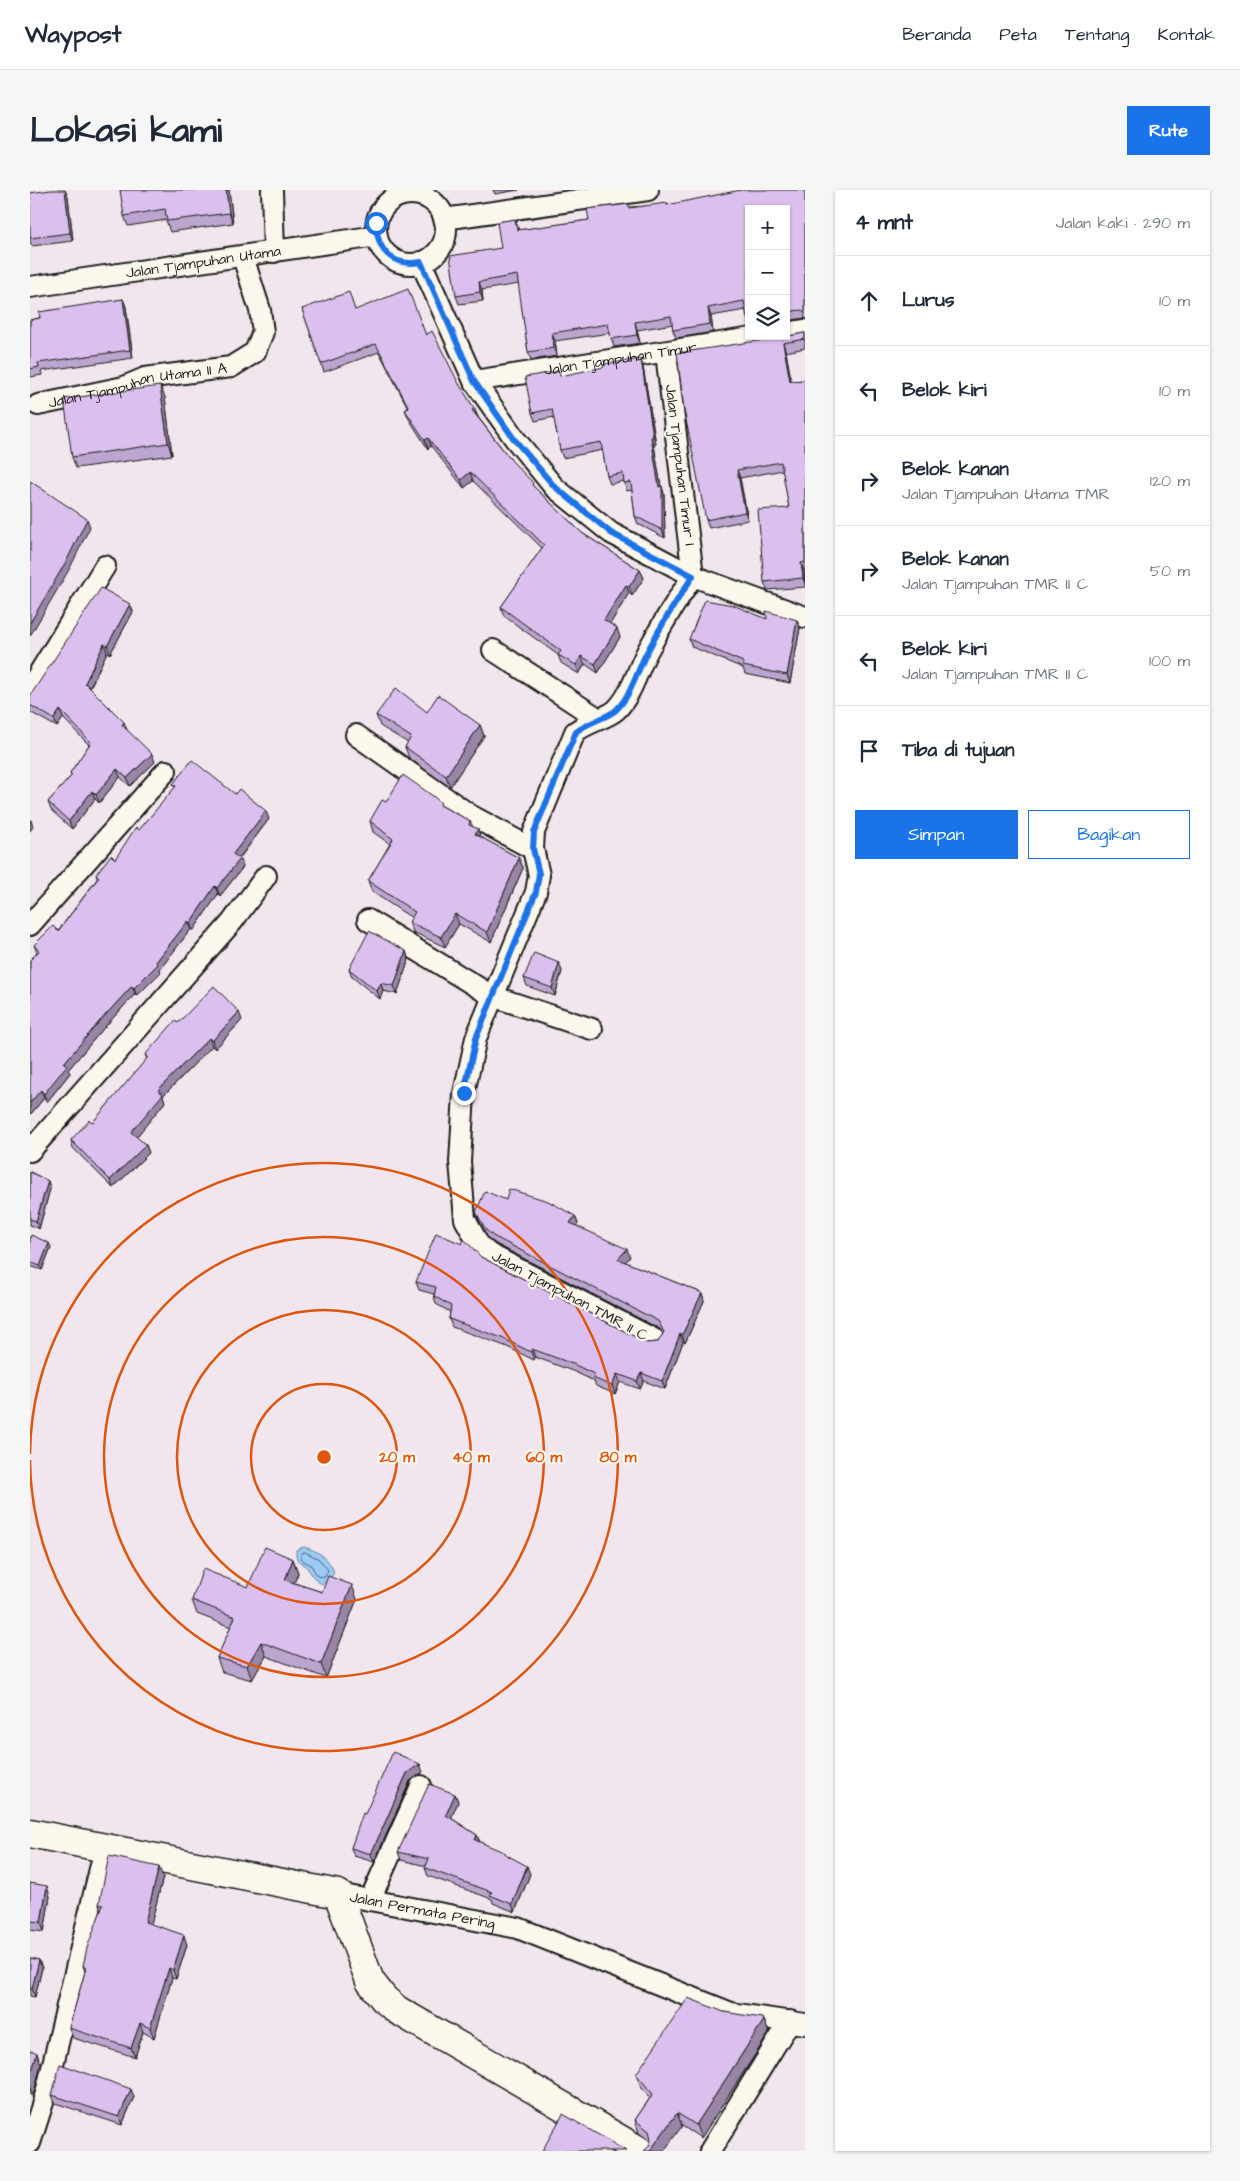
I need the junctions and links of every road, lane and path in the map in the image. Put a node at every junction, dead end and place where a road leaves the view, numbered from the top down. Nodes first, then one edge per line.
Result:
1 (272, 190) edge
2 (648, 190) edge
3 (403, 192) edge
4 (444, 219) junction
5 (377, 236) junction
6 (274, 252) junction
7 (243, 257) junction
8 (421, 262) junction
9 (30, 287) edge
10 (805, 330) edge
11 (790, 332) edge
12 (745, 339) edge
13 (666, 353) junction
14 (474, 381) junction
15 (38, 406) dead end
16 (105, 566) dead end
17 (693, 576) junction
18 (805, 617) edge
19 (493, 650) dead end
20 (30, 688) edge
21 (599, 718) junction
22 (356, 735) dead end
23 (166, 771) dead end
24 (533, 849) junction
25 (266, 876) dead end
26 (368, 920) dead end
27 (30, 924) edge
28 (492, 996) junction
29 (592, 1029) dead end
30 (30, 1151) edge
31 (655, 1340) edge
32 (420, 1786) dead end
33 (30, 1833) edge
34 (105, 1848) junction
35 (338, 1894) junction
36 (370, 1900) junction
37 (797, 2022) edge
38 (30, 2142) edge
39 (640, 2151) edge
40 (710, 2151) edge

1 - 6 street
2 - 4 street
3 - 4 street
3 - 5 street
4 - 8 street
5 - 6 street, Jalan Tjampuhan Utama
5 - 8 street
6 - 7 street, Jalan Tjampuhan Utama
7 - 9 street, Jalan Tjampuhan Utama
7 - 15 street, Jalan Tjampuhan Utama II A
8 - 14 street
10 - 11 street
12 - 13 street, Jalan Tjampuhan Timur
13 - 14 street, Jalan Tjampuhan Timur
13 - 17 street, Jalan Tjampuhan Timur I
14 - 17 street
16 - 20 street
17 - 18 street
17 - 21 street, Jalan Tjampuhan TMR II C
19 - 21 street
21 - 24 street, Jalan Tjampuhan TMR II C
22 - 24 street
23 - 27 street
24 - 28 street, Jalan Tjampuhan TMR II C
25 - 30 street
26 - 28 street
28 - 29 street
28 - 31 street, Jalan Tjampuhan TMR II C
32 - 36 street
33 - 34 street, Jalan Permata Pering
34 - 35 street, Jalan Permata Pering
34 - 38 street
35 - 36 street, Jalan Permata Pering
35 - 39 street
36 - 37 street, Jalan Permata Pering
37 - 40 street

